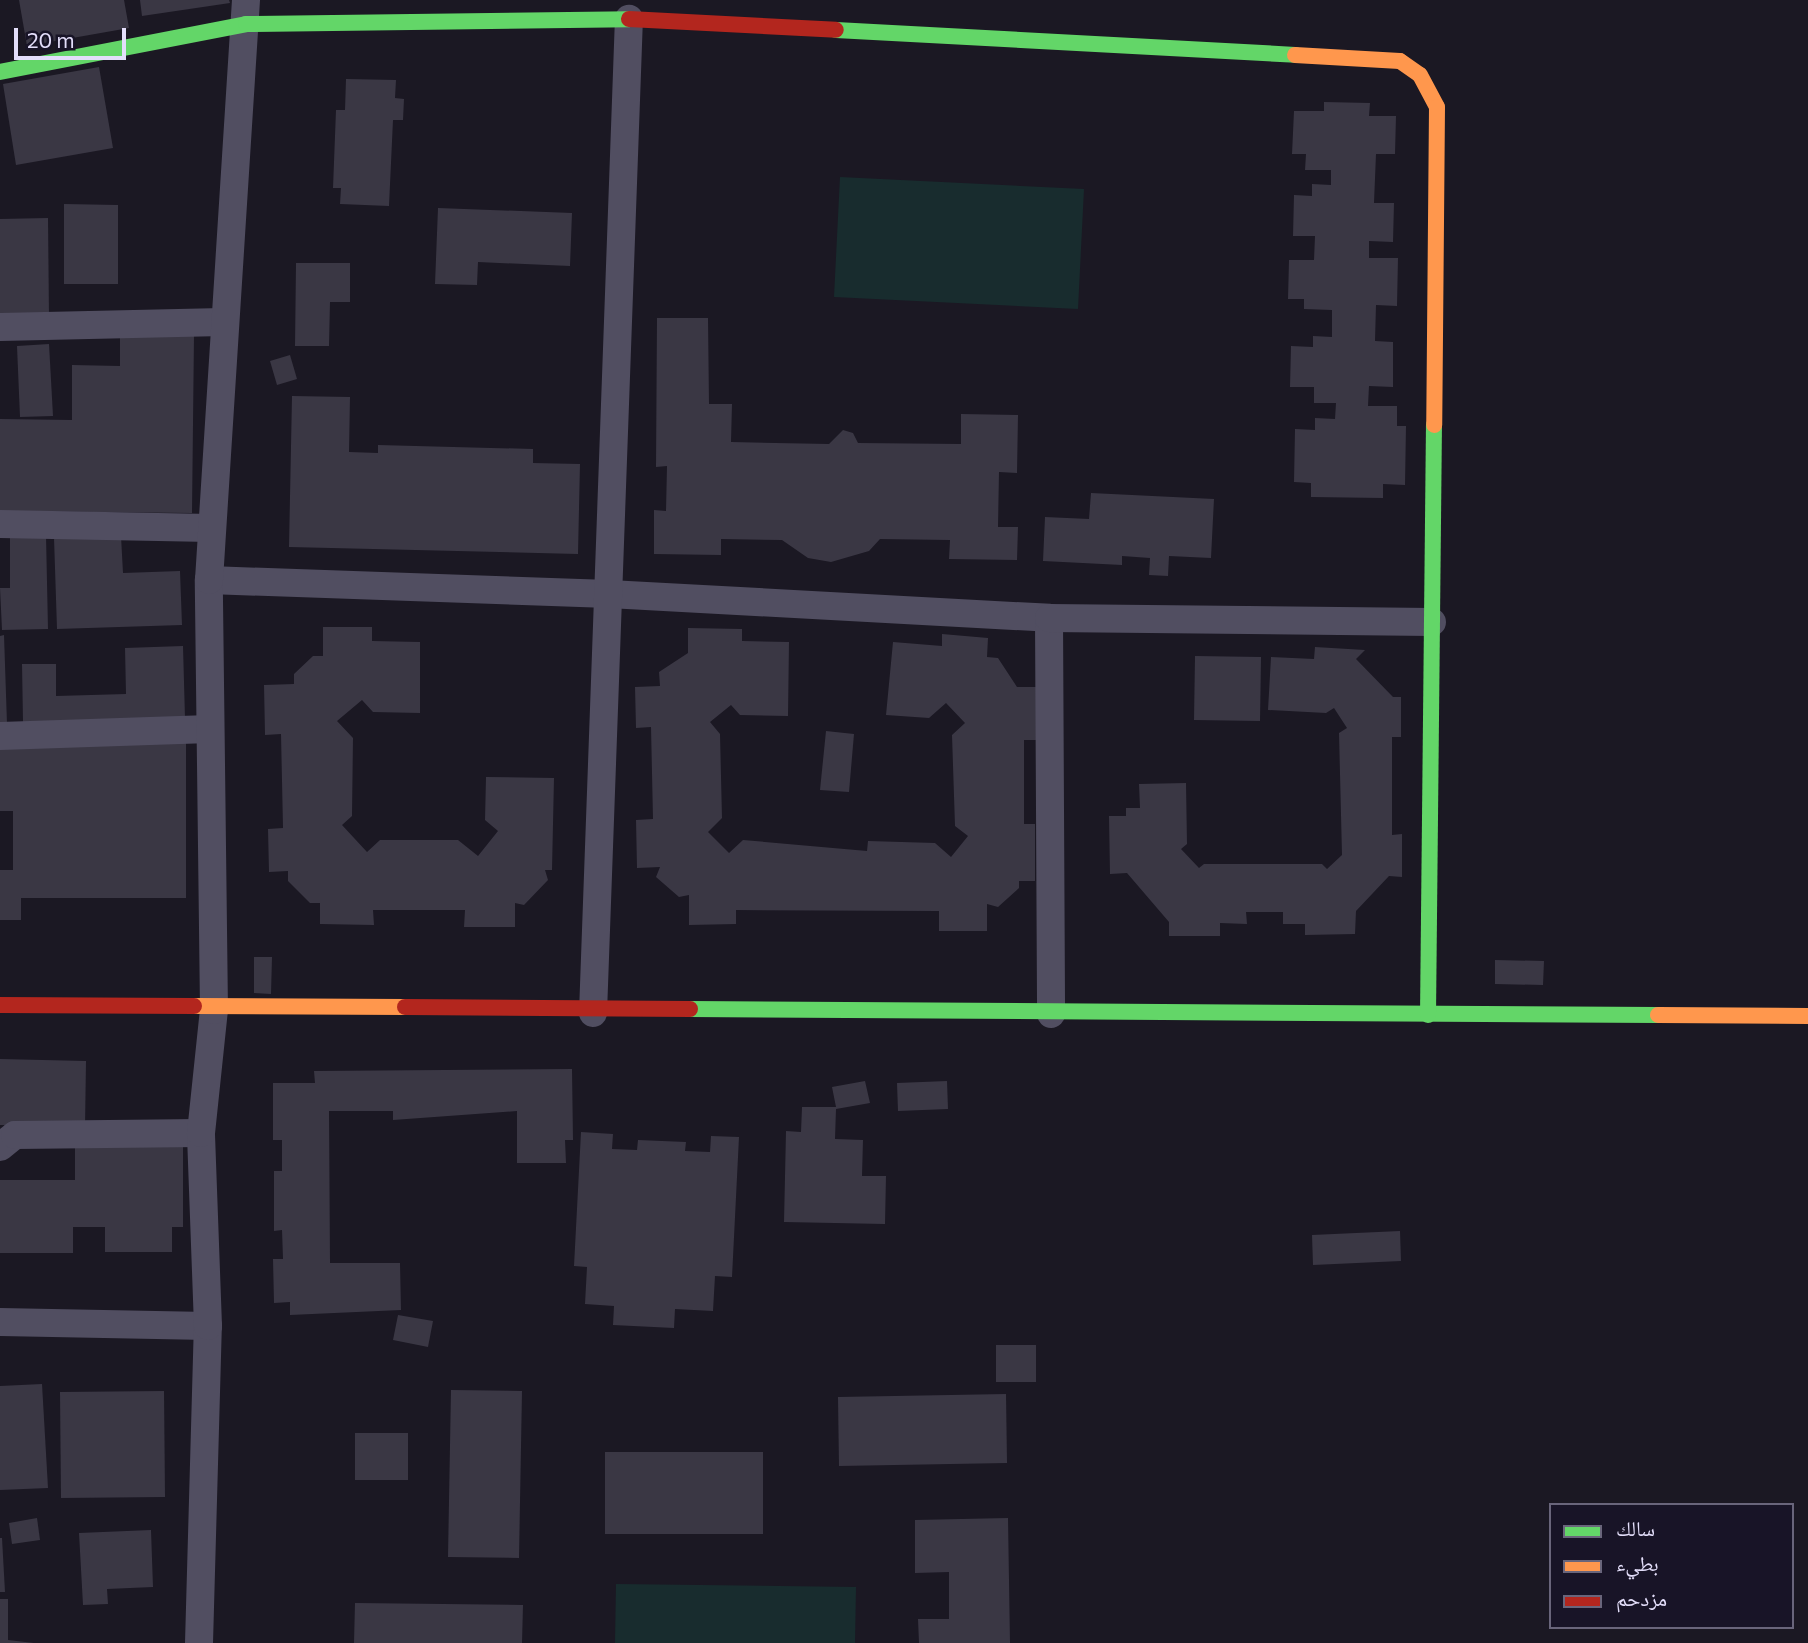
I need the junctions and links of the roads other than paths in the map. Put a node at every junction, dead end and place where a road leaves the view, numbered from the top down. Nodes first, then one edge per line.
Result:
1 (246, 12) edge
2 (629, 19) junction
3 (0, 72) edge
4 (223, 322) junction
5 (0, 327) edge
6 (0, 524) edge
7 (211, 528) junction
8 (209, 580) junction
9 (608, 594) junction
10 (1049, 618) junction
11 (1432, 622) junction
12 (210, 729) junction
13 (0, 736) edge
14 (0, 1005) edge
15 (214, 1010) junction
16 (593, 1013) junction
17 (1051, 1014) junction
18 (1428, 1015) junction
19 (1808, 1016) edge
20 (201, 1133) junction
21 (0, 1147) edge
22 (0, 1322) edge
23 (208, 1326) junction
24 (199, 1643) edge

1 - 2 street
1 - 3 street
1 - 4 street
2 - 9 street
2 - 11 street
4 - 5 street
4 - 7 street
6 - 7 street
7 - 8 street
8 - 9 street
8 - 12 street
9 - 10 street
9 - 16 street
10 - 11 street
10 - 17 street
11 - 18 street
12 - 13 street
12 - 15 street
14 - 15 street
15 - 16 street
15 - 20 street
16 - 17 street
17 - 18 street
18 - 19 street
20 - 21 street
20 - 23 street
22 - 23 street
23 - 24 street

